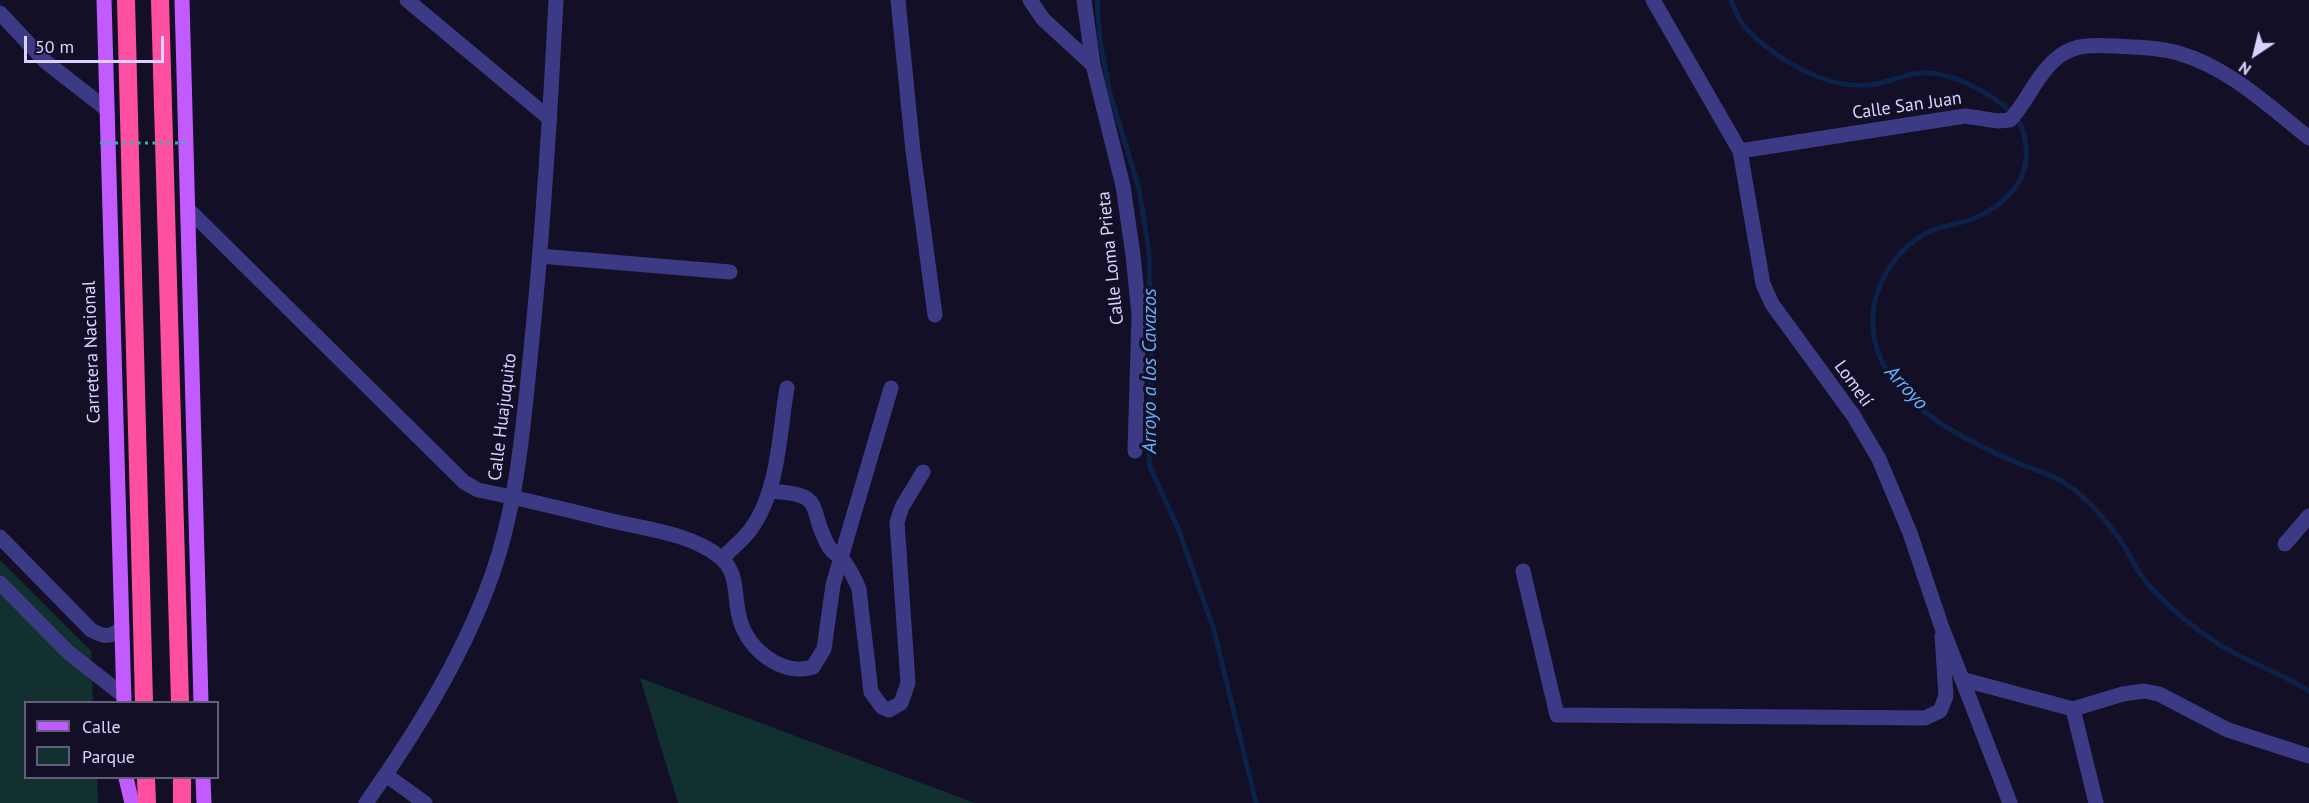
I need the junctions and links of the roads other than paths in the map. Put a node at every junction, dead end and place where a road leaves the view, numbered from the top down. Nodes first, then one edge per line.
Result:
1 (104, 0) edge
2 (126, 0) edge
3 (160, 0) edge
4 (182, 0) edge
5 (407, 0) edge
6 (556, 0) edge
7 (898, 0) edge
8 (1030, 0) edge
9 (1084, 0) edge
10 (1653, 0) edge
11 (0, 13) edge
12 (1093, 65) junction
13 (105, 108) junction
14 (550, 119) junction
15 (2309, 138) edge
16 (1740, 151) junction
17 (188, 209) junction
18 (540, 256) junction
19 (730, 272) dead end
20 (935, 315) dead end
21 (787, 388) dead end
22 (891, 388) dead end
23 (1135, 451) dead end
24 (923, 472) dead end
25 (769, 491) junction
26 (513, 497) junction
27 (2309, 516) edge
28 (0, 537) edge
29 (2285, 544) dead end
30 (722, 559) junction
31 (842, 560) junction
32 (1523, 571) dead end
33 (0, 583) edge
34 (1941, 625) junction
35 (122, 628) junction
36 (1965, 680) junction
37 (124, 699) edge
38 (144, 701) edge
39 (180, 701) edge
40 (201, 701) edge
41 (2073, 709) junction
42 (2309, 756) edge
43 (386, 775) junction
44 (126, 779) edge
45 (146, 779) edge
46 (182, 779) edge
47 (203, 779) edge
48 (132, 803) edge
49 (147, 803) edge
50 (182, 803) edge
51 (204, 803) edge
52 (366, 803) edge
53 (425, 803) edge
54 (2010, 803) edge
55 (2096, 803) edge

1 - 13 main road, Carretera Nacional
2 - 38 highway
3 - 39 highway
4 - 17 main road
5 - 14 street
6 - 14 street, Calle Huajuquito
7 - 20 street
8 - 12 street
9 - 12 street, Calle Loma Prieta
10 - 16 street, Lomelí
11 - 13 street
12 - 23 street, Calle Loma Prieta
13 - 35 main road, Carretera Nacional
14 - 18 street, Calle Huajuquito
15 - 16 street, Calle San Juan
16 - 34 street, Lomelí
17 - 26 street
17 - 40 main road
18 - 19 street
18 - 26 street, Calle Huajuquito
21 - 25 street
22 - 31 street
24 - 31 street
25 - 30 street
25 - 31 street
26 - 30 street
26 - 43 street, Calle Huajuquito
27 - 29 street
28 - 35 street
30 - 31 street
32 - 34 street
33 - 37 street
34 - 36 street, Lomelí
35 - 37 main road, Carretera Nacional
36 - 41 street
36 - 54 street, Lomelí
41 - 42 street
41 - 55 street
43 - 52 street, Calle Huajuquito
43 - 53 street
44 - 48 main road
45 - 49 highway
46 - 50 highway
47 - 51 main road

